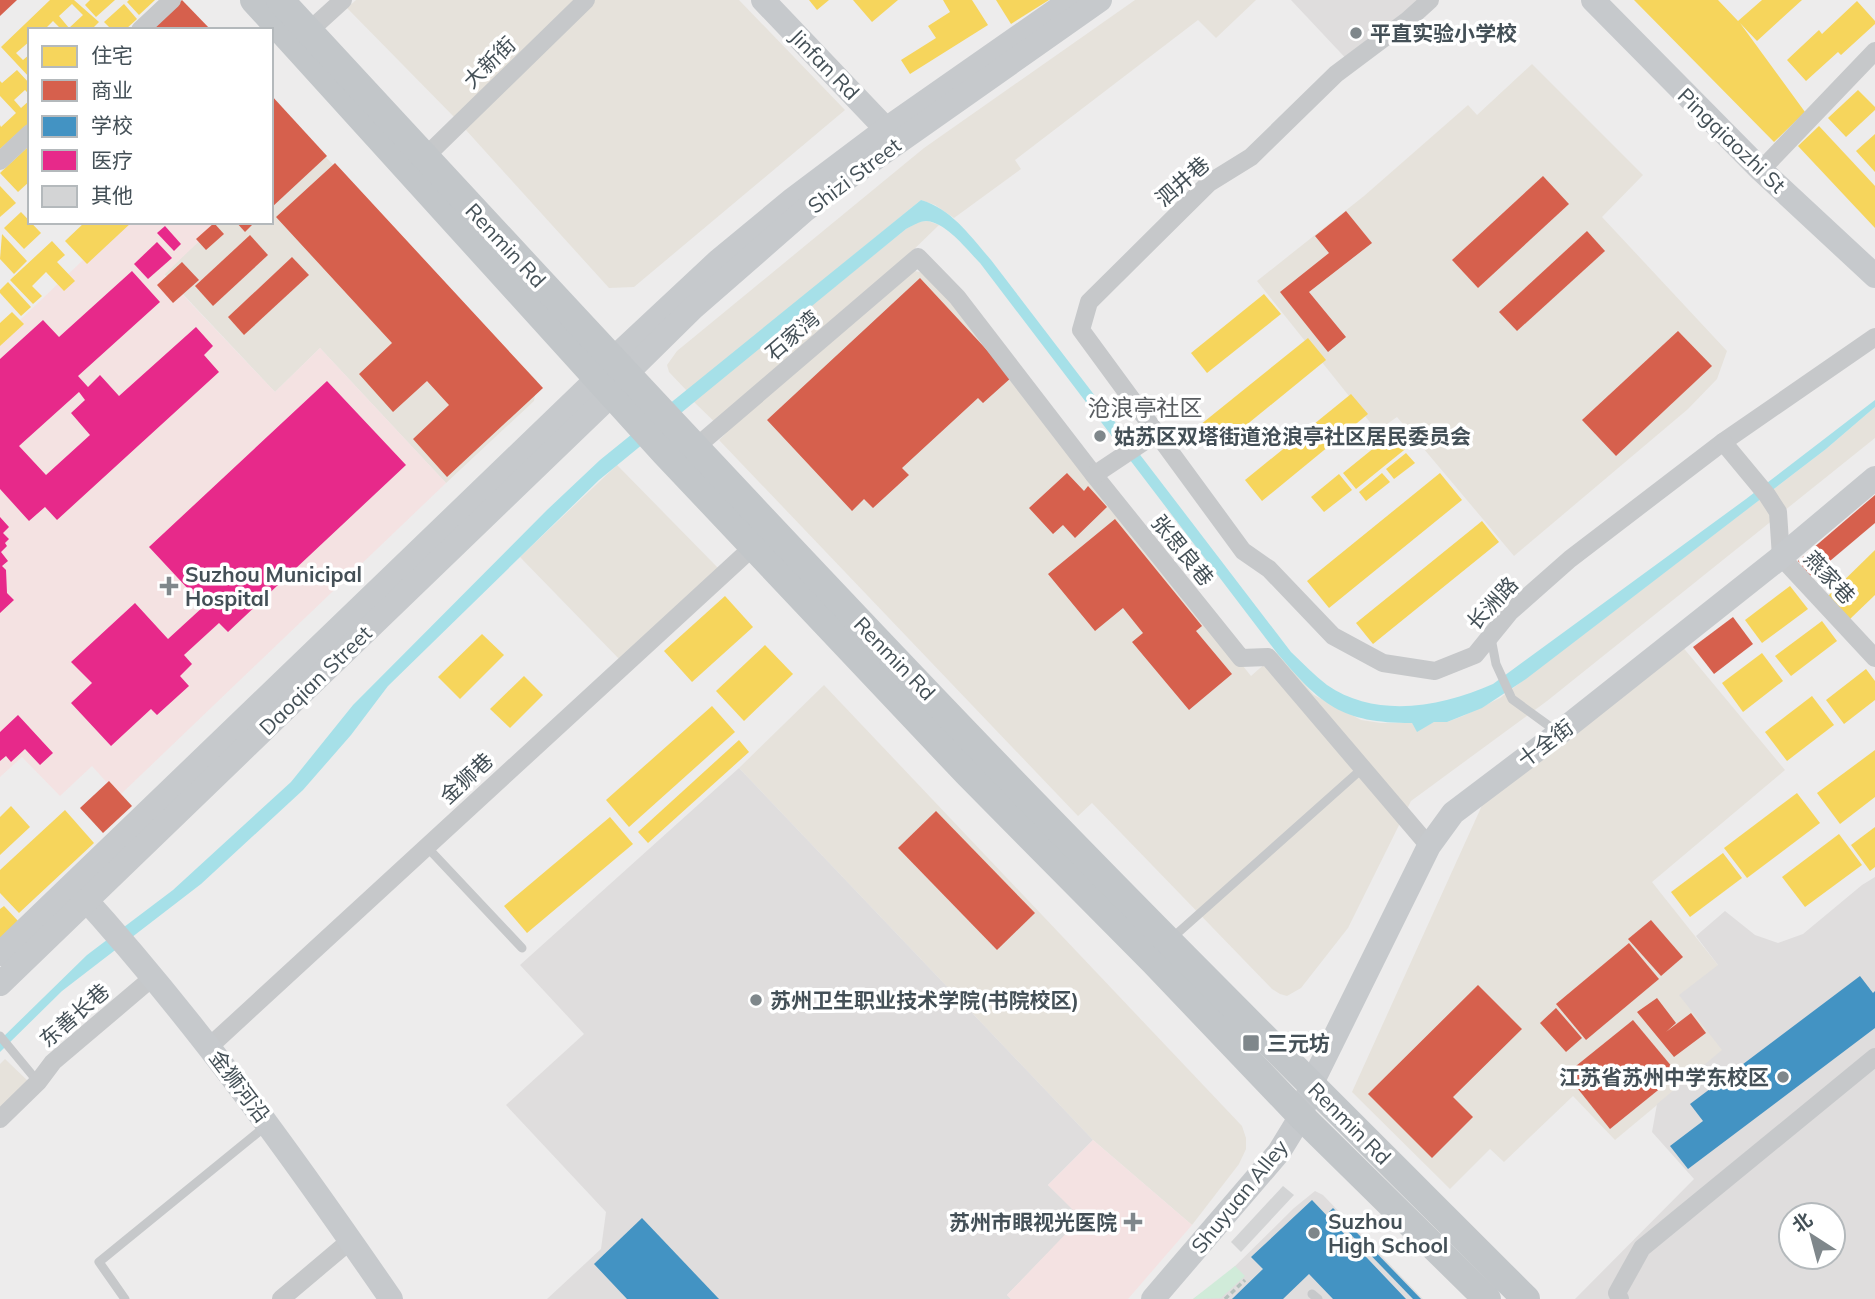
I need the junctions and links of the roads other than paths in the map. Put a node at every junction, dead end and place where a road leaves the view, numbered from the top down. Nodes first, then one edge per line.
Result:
1 (172, 0) edge
2 (254, 0) edge
3 (281, 0) edge
4 (343, 0) edge
5 (586, 0) edge
6 (763, 0) edge
7 (1071, 0) edge
8 (1100, 0) edge
9 (1430, 0) edge
10 (1593, 0) edge
11 (142, 28) edge
12 (309, 31) junction
13 (1875, 51) edge
14 (28, 135) edge
15 (892, 136) junction
16 (425, 157) junction
17 (0, 161) edge
18 (1761, 170) junction
19 (918, 257) joint
20 (1875, 276) edge
21 (1875, 337) edge
22 (622, 387) junction
23 (1157, 433) junction
24 (1723, 442) junction
25 (683, 447) junction
26 (1094, 475) junction
27 (1875, 478) edge
28 (754, 545) junction
29 (1781, 557) junction
30 (1490, 636) junction
31 (1875, 658) edge
32 (1559, 733) junction
33 (1364, 767) junction
34 (426, 846) junction
35 (1429, 846) junction
36 (80, 893) junction
37 (1169, 941) junction
38 (522, 948) dead end
39 (0, 954) edge
40 (152, 978) junction
41 (0, 984) edge
42 (0, 1036) edge
43 (210, 1046) junction
44 (1875, 1056) edge
45 (38, 1082) junction
46 (1311, 1084) junction
47 (1301, 1116) junction
48 (0, 1119) edge
49 (268, 1123) junction
50 (351, 1240) junction
51 (125, 1299) edge
52 (281, 1299) edge
53 (391, 1299) edge
54 (1153, 1299) edge
55 (1487, 1299) edge
56 (1527, 1299) edge
57 (1620, 1299) edge

1 - 11 street
2 - 22 main road, Renmin Rd
3 - 12 main road, Renmin Rd
4 - 12 street
5 - 16 street, 大新街
6 - 15 main road, Jinfan Rd
7 - 15 main road, Shizi Street
8 - 15 main road, Shizi Street
9 - 23 street, 泗井巷
10 - 18 main road, Pingqiaozhi St
12 - 16 main road, Renmin Rd
13 - 18 street
14 - 17 street
15 - 22 main road, Shizi Street
16 - 22 main road, Renmin Rd
18 - 20 main road, Pingqiaozhi St
19 - 25 street, 石家湾
19 - 26 street, 张思良巷
21 - 24 street, 长洲路
22 - 25 main road, Renmin Rd
22 - 36 main road, Daoqian Street
23 - 26 street
23 - 30 street, 长洲路
24 - 29 street
24 - 30 street, 长洲路
25 - 28 main road, Renmin Rd
25 - 37 main road, Renmin Rd
26 - 33 street, 张思良巷
27 - 29 main road, 十全街
28 - 34 street, 金狮巷
28 - 47 main road, Renmin Rd
29 - 31 street, 燕家巷
29 - 32 main road, 十全街
30 - 32 lane
32 - 35 main road, 十全街
33 - 35 street, 张思良巷
33 - 37 lane
34 - 38 lane
34 - 43 street, 金狮巷
35 - 46 main road, 十全街
36 - 39 main road, Daoqian Street
36 - 40 main road, 金狮河沿
36 - 41 main road, Daoqian Street
37 - 46 main road, Renmin Rd
40 - 43 main road, 金狮河沿
40 - 45 street, 东善长巷
42 - 45 lane
43 - 49 main road, 金狮河沿
44 - 57 street
45 - 48 street, 东善长巷
46 - 47 main road, Shuyuan Alley
46 - 56 main road, Renmin Rd
47 - 54 main road, Shuyuan Alley
47 - 55 main road, Renmin Rd
49 - 50 main road, 金狮河沿
49 - 51 lane
50 - 52 street
50 - 53 main road, 金狮河沿

